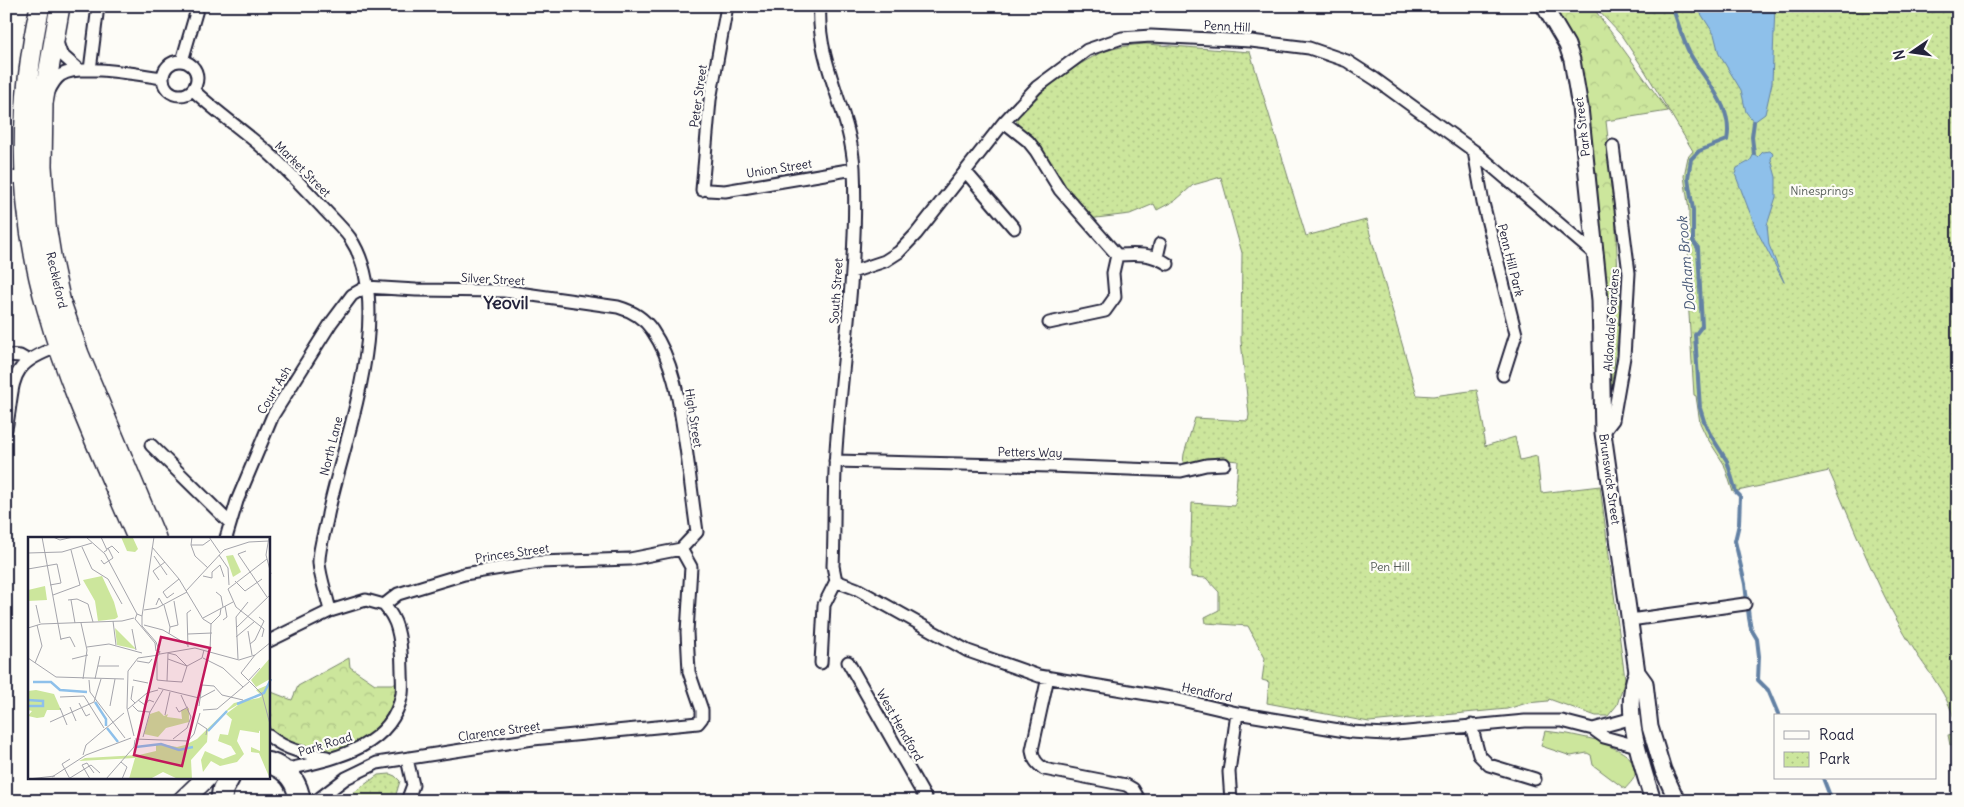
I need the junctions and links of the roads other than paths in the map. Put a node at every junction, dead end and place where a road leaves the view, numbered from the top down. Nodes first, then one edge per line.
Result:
1 (40, 6) edge
2 (60, 6) edge
3 (98, 6) edge
4 (189, 6) edge
5 (198, 6) edge
6 (727, 6) edge
7 (820, 6) edge
8 (1544, 6) edge
9 (193, 19) junction
10 (55, 37) junction
11 (182, 61) junction
12 (78, 69) junction
13 (90, 70) junction
14 (163, 78) junction
15 (193, 90) junction
16 (43, 103) junction
17 (1004, 122) junction
18 (1614, 146) dead end
19 (1474, 151) junction
20 (854, 169) junction
21 (965, 171) junction
22 (15, 178) edge
23 (705, 190) joint
24 (1014, 228) dead end
25 (1160, 244) dead end
26 (1117, 255) junction
27 (1597, 256) junction
28 (1157, 257) junction
29 (1168, 264) dead end
30 (852, 272) junction
31 (366, 287) junction
32 (618, 307) joint
33 (1049, 323) dead end
34 (58, 347) junction
35 (6, 355) edge
36 (27, 360) junction
37 (1503, 375) dead end
38 (6, 429) edge
39 (1603, 433) junction
40 (151, 445) dead end
41 (835, 461) junction
42 (1224, 464) dead end
43 (230, 523) junction
44 (137, 537) edge
45 (156, 537) edge
46 (226, 537) edge
47 (681, 549) junction
48 (836, 581) junction
49 (1745, 604) dead end
50 (384, 605) junction
51 (330, 611) junction
52 (1630, 620) junction
53 (270, 641) edge
54 (848, 662) dead end
55 (821, 663) dead end
56 (1637, 672) junction
57 (1048, 677) junction
58 (1237, 713) junction
59 (1633, 718) junction
60 (1471, 725) junction
61 (1593, 729) junction
62 (1652, 731) junction
63 (270, 737) edge
64 (1637, 746) junction
65 (335, 757) junction
66 (407, 759) junction
67 (273, 765) edge
68 (1535, 779) dead end
69 (204, 780) edge
70 (182, 801) edge
71 (300, 801) edge
72 (316, 801) edge
73 (407, 801) edge
74 (927, 801) edge
75 (1140, 801) edge
76 (1231, 801) edge
77 (1653, 801) edge
78 (1677, 801) edge

1 - 22 main road, Reckleford
2 - 10 main road, Reckleford
3 - 13 street
4 - 9 street
5 - 9 street
6 - 23 street, Peter Street
7 - 20 street, South Street
8 - 27 street, Park Street
9 - 11 street
10 - 12 street
10 - 16 main road, Reckleford
11 - 14 street
11 - 15 street
12 - 13 street
12 - 16 street
13 - 14 street
14 - 15 street
15 - 31 street, Market Street
16 - 45 main road, Reckleford
17 - 19 street, Penn Hill
17 - 21 street, Penn Hill
17 - 26 street
18 - 39 street, Aldondale Gardens
19 - 27 street, Penn Hill
19 - 37 street, Penn Hill Park
20 - 23 street, Union Street
20 - 30 street, South Street
21 - 24 street
21 - 30 street, Penn Hill
22 - 34 main road, Reckleford
25 - 28 street
26 - 28 street
26 - 33 street
27 - 39 street, Brunswick Street
28 - 29 street
30 - 41 street, South Street
31 - 32 street, Silver Street
31 - 43 street, Court Ash
31 - 51 street, North Lane
32 - 47 street, High Street
34 - 36 street
34 - 44 main road, Reckleford
35 - 36 street
36 - 38 street
39 - 52 street, Brunswick Street
40 - 43 street
41 - 42 street, Petters Way
41 - 48 street, South Street
43 - 46 street, Court Ash
47 - 50 street, Princes Street
47 - 66 street, Clarence Street
48 - 55 street
48 - 57 street, Hendford
49 - 52 street
50 - 51 street
50 - 65 street, Park Road
51 - 53 street
52 - 56 street, Brunswick Street
54 - 74 street, West Hendford
56 - 59 street, Brunswick Street
56 - 62 street, Brunswick Street
57 - 58 street, Hendford
57 - 75 street
58 - 60 street, Hendford
58 - 76 street
59 - 61 street, Hendford
59 - 62 street
59 - 64 street, Brunswick Street
60 - 61 street, Hendford
60 - 68 street
61 - 64 street, Hendford
62 - 78 street, Brunswick Street
63 - 65 street
64 - 77 street, Brunswick Street
65 - 67 street, Park Road
66 - 72 street, Clarence Street
66 - 73 street
67 - 71 highway
69 - 70 main road

